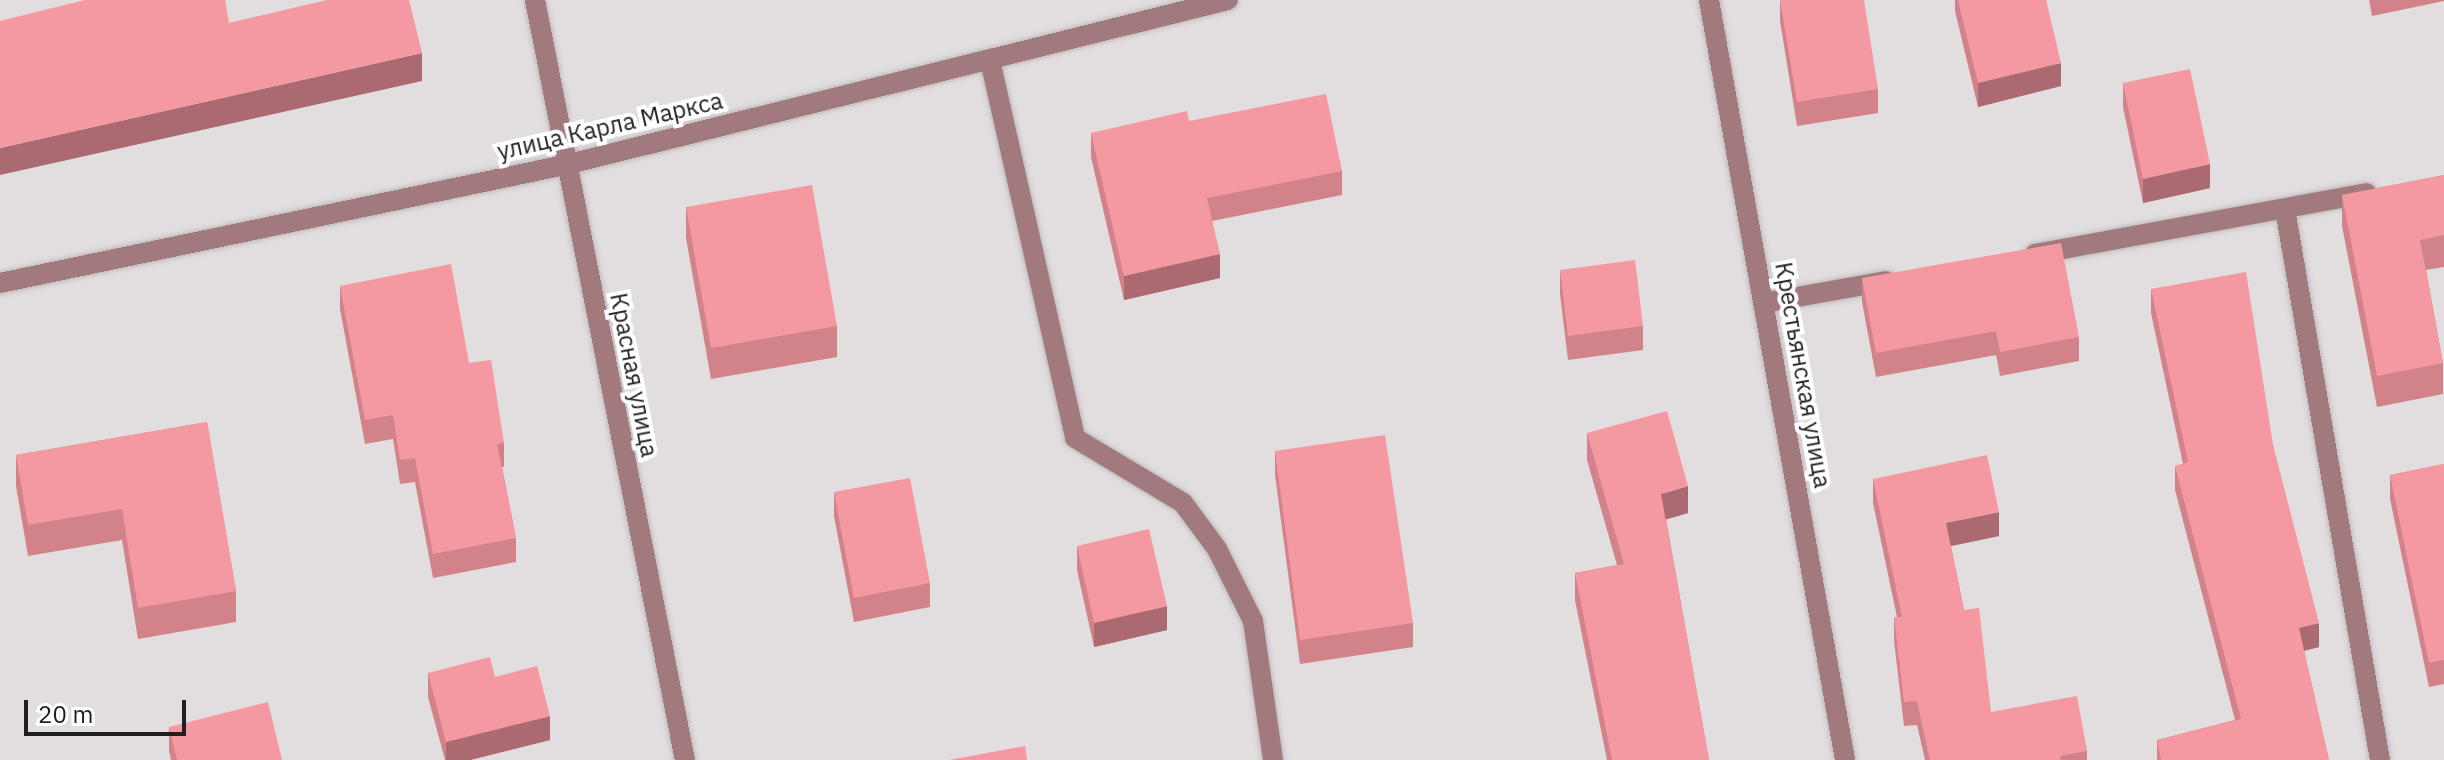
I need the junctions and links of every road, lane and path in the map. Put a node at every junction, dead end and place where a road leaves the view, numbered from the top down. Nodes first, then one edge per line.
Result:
1 (535, 0) edge
2 (1228, 0) edge
3 (1709, 0) edge
4 (990, 60) junction
5 (565, 165) junction
6 (2386, 189) edge
7 (2285, 209) junction
8 (2009, 259) edge
9 (1917, 276) edge
10 (0, 283) edge
11 (1763, 303) junction
12 (685, 760) edge
13 (1273, 760) edge
14 (1845, 760) edge
15 (2380, 760) edge

1 - 5 street, Красная улица
2 - 4 street, улица Карла Маркса
3 - 11 street, Крестьянская улица
4 - 5 street, улица Карла Маркса
4 - 13 street
5 - 10 street, улица Карла Маркса
5 - 12 street, Красная улица
6 - 7 street
7 - 8 street
7 - 15 street
9 - 11 street
11 - 14 street, Крестьянская улица

